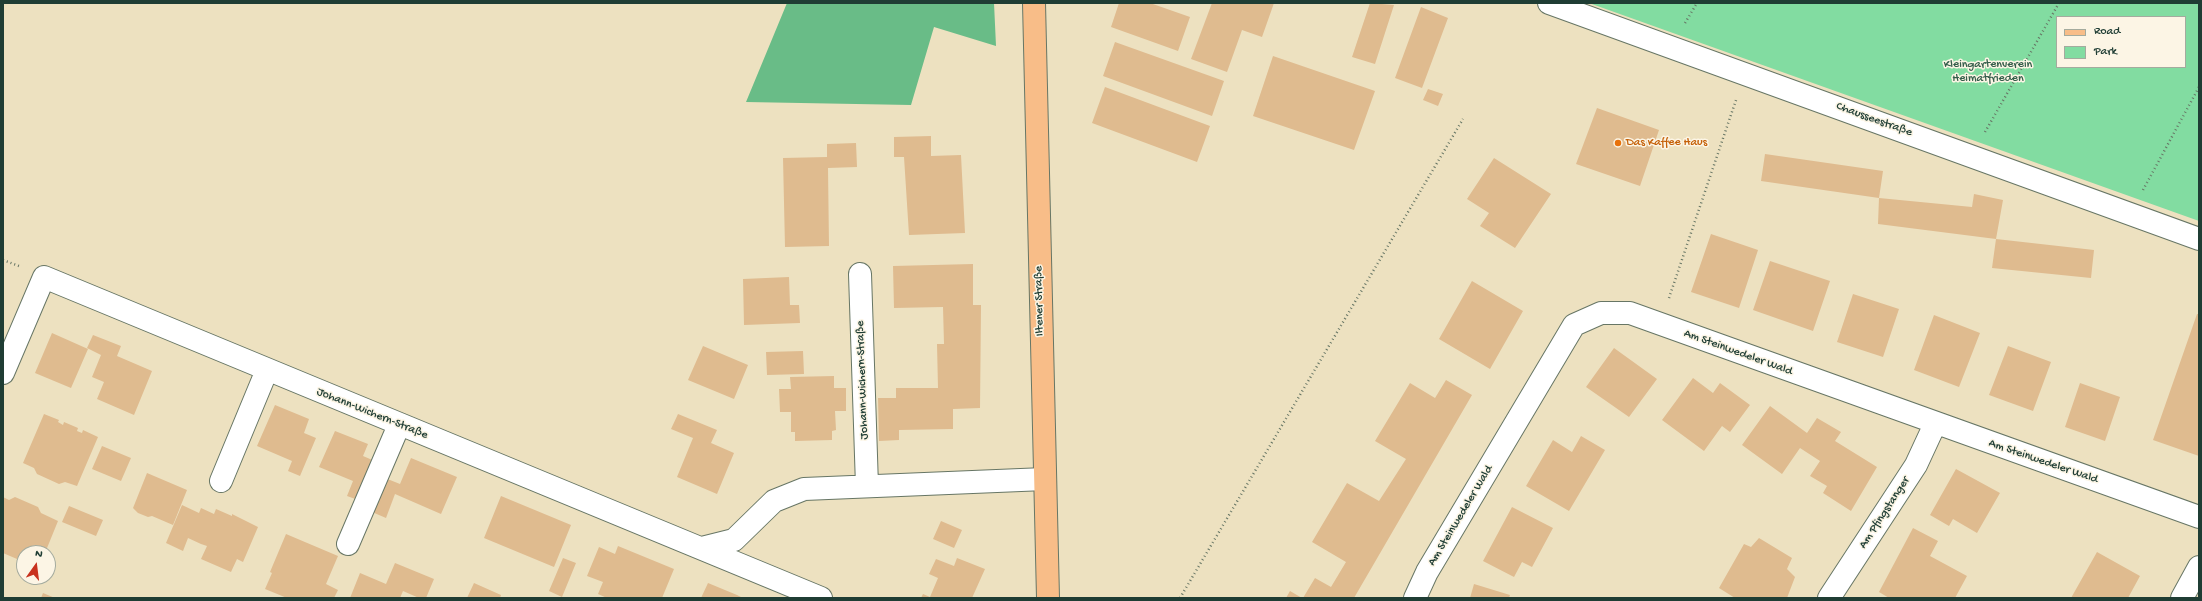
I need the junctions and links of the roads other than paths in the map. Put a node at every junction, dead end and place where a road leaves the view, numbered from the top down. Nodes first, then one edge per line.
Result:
1 (1034, 3) edge
2 (1549, 3) edge
3 (2199, 238) edge
4 (860, 274) dead end
5 (267, 370) junction
6 (3, 373) edge
7 (1935, 424) junction
8 (399, 425) junction
9 (1045, 479) junction
10 (222, 481) dead end
11 (867, 486) junction
12 (2199, 518) edge
13 (348, 544) dead end
14 (702, 548) junction
15 (2199, 567) edge
16 (821, 598) edge
17 (1048, 598) edge
18 (1415, 598) edge
19 (1829, 598) edge
20 (2182, 598) edge

1 - 9 main road, Iltener Straße
2 - 3 street, Chausseestraße
4 - 11 street, Johann-Wichern-Straße
5 - 6 street, Johann-Wichern-Straße
5 - 8 street, Johann-Wichern-Straße
5 - 10 street
7 - 12 street, Am Steinwedeler Wald
7 - 18 street, Am Steinwedeler Wald
7 - 19 street, Am Pfingstanger
8 - 13 street
8 - 14 street, Johann-Wichern-Straße
9 - 11 street
9 - 17 main road, Iltener Straße
11 - 14 street
14 - 16 street, Johann-Wichern-Straße
15 - 20 street

